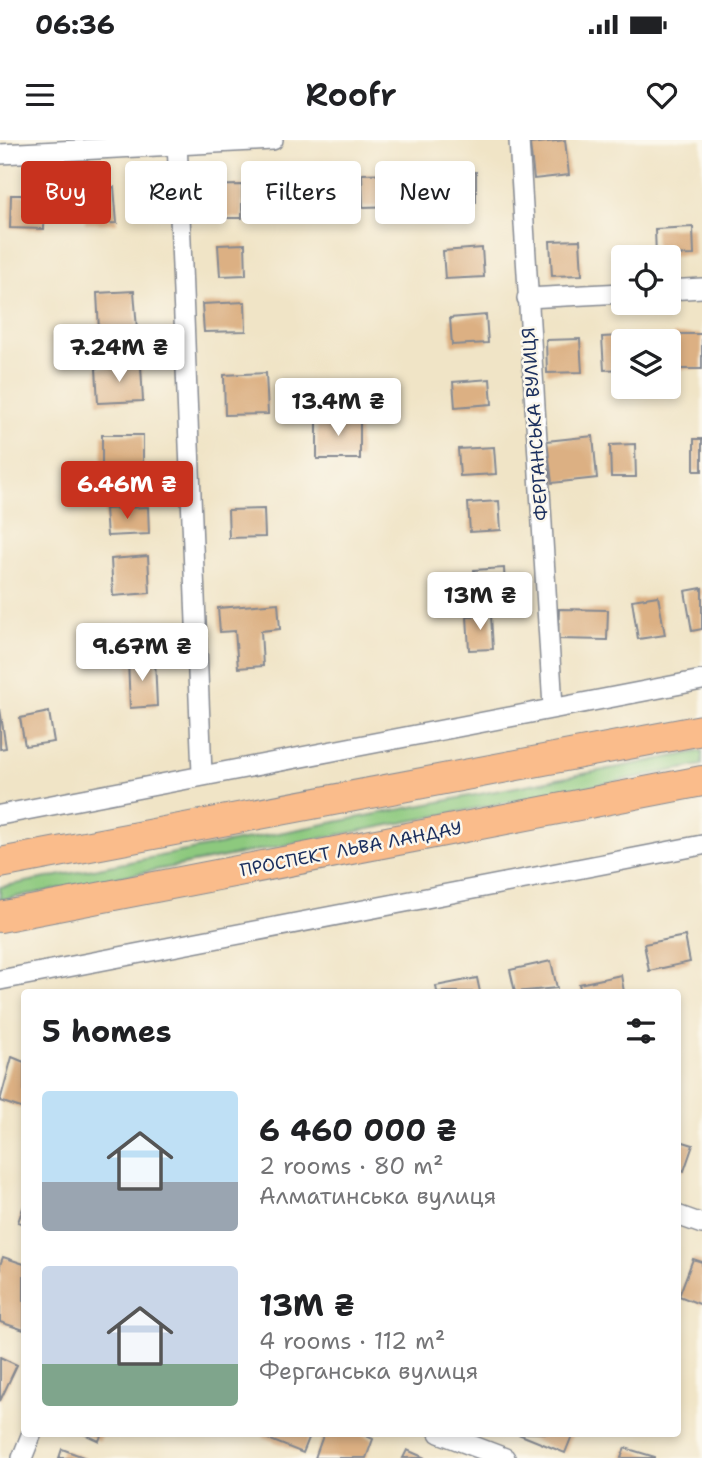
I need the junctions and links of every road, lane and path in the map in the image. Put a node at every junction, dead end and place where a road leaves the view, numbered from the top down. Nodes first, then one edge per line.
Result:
1 (273, 140) edge
2 (519, 140) edge
3 (177, 142) edge
4 (0, 154) edge
5 (702, 288) edge
6 (681, 289) edge
7 (611, 294) edge
8 (527, 298) junction
9 (702, 680) edge
10 (553, 707) junction
11 (702, 730) edge
12 (202, 774) junction
13 (702, 781) edge
14 (0, 815) edge
15 (702, 845) edge
16 (0, 863) edge
17 (0, 917) edge
18 (0, 980) edge
19 (681, 1216) edge
20 (702, 1224) edge
21 (30, 1437) edge
22 (450, 1437) edge
23 (22, 1458) edge
24 (505, 1458) edge

1 - 3 street
2 - 8 street, ФЕРГАНСЬКА ВУЛИЦЯ
3 - 4 street
3 - 12 street
5 - 6 street
7 - 8 street
8 - 10 street, ФЕРГАНСЬКА ВУЛИЦЯ
9 - 10 street
10 - 12 street
11 - 16 main road
12 - 14 street
13 - 17 main road, ПРОСПЕКТ ЛЬВА ЛАНДАУ
15 - 18 street
19 - 20 street
21 - 23 street
22 - 24 street

